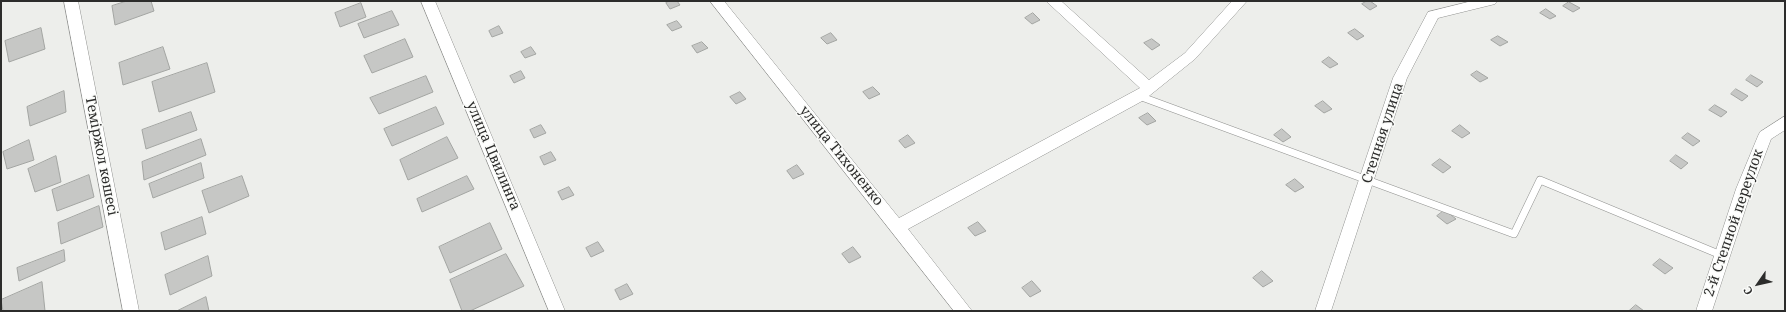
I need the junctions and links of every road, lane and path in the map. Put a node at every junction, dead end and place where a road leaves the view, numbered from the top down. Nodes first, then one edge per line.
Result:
1 (71, 1) edge
2 (428, 1) edge
3 (717, 1) edge
4 (1053, 1) edge
5 (1240, 1) edge
6 (1490, 1) edge
7 (1144, 92) junction
8 (1785, 122) edge
9 (1368, 179) junction
10 (897, 227) junction
11 (1721, 255) junction
12 (131, 311) edge
13 (557, 311) edge
14 (964, 311) edge
15 (1323, 311) edge
16 (1704, 311) edge

1 - 12 street, Теміржол көшесі
2 - 13 street, улица Цвилинга
3 - 10 street, улица Тихоненко
4 - 7 street
5 - 7 street
6 - 9 street, Степная улица
7 - 9 lane
7 - 10 street
8 - 11 street, 2-й Степной переулок
9 - 11 lane
9 - 15 street, Степная улица
10 - 14 street, улица Тихоненко
11 - 16 street, 2-й Степной переулок

